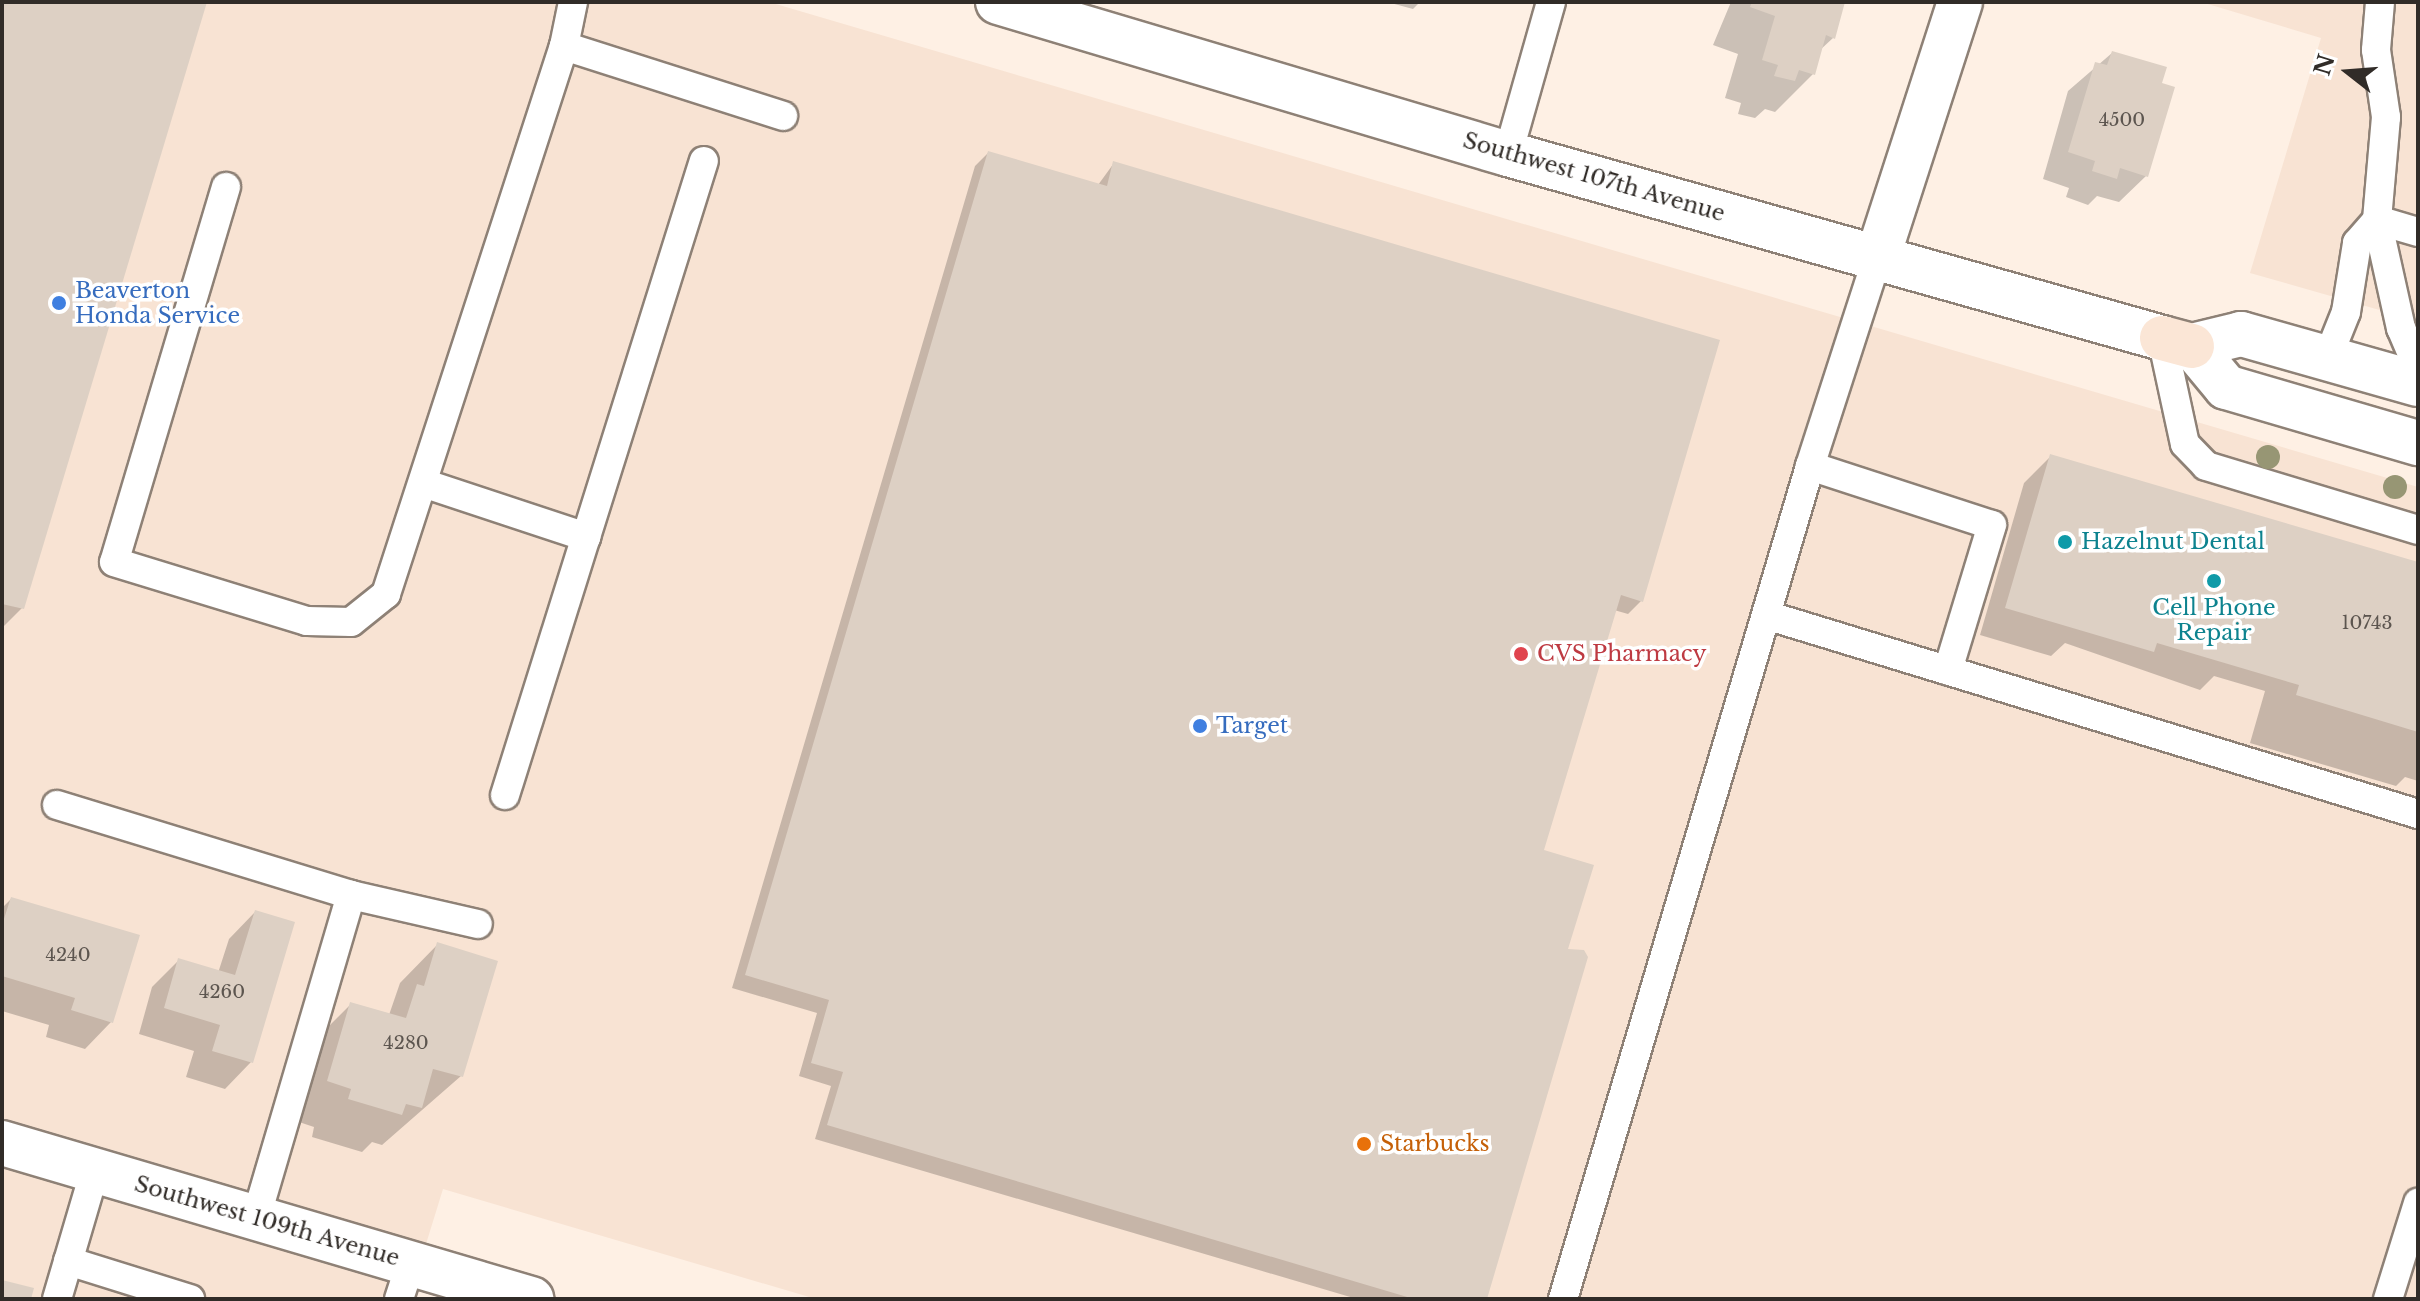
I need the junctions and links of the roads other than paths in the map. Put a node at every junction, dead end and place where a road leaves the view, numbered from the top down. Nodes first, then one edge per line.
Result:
1 (573, 2) edge
2 (998, 2) edge
3 (1551, 2) edge
4 (1960, 2) edge
5 (2380, 2) edge
6 (564, 46) junction
7 (783, 116) dead end
8 (1508, 154) junction
9 (704, 161) dead end
10 (226, 187) dead end
11 (2377, 220) junction
12 (2418, 232) edge
13 (1878, 256) junction
14 (2177, 342) junction
15 (2328, 357) junction
16 (2418, 368) edge
17 (2418, 384) edge
18 (2418, 443) edge
19 (1810, 466) junction
20 (423, 483) junction
21 (2418, 530) edge
22 (586, 537) junction
23 (1766, 615) junction
24 (1948, 670) junction
25 (505, 795) dead end
26 (57, 805) dead end
27 (2418, 814) edge
28 (351, 895) junction
29 (478, 924) dead end
30 (2, 1143) edge
31 (95, 1170) junction
32 (2418, 1203) edge
33 (256, 1217) junction
34 (68, 1261) junction
35 (405, 1281) edge
36 (57, 1299) edge
37 (190, 1299) edge
38 (531, 1299) edge
39 (1563, 1299) edge
40 (2388, 1299) edge

1 - 6 lane
2 - 8 street, Southwest 107th Avenue
3 - 8 lane
4 - 13 street
5 - 11 lane
6 - 7 lane
6 - 20 lane
8 - 13 street, Southwest 107th Avenue
9 - 22 lane
10 - 20 lane
11 - 12 lane
11 - 15 lane
11 - 16 lane
13 - 14 street, Southwest 107th Avenue
13 - 19 lane
14 - 15 street, Southwest 107th Avenue
14 - 18 street
14 - 21 lane
15 - 17 street, Southwest 107th Avenue
19 - 23 lane
19 - 24 lane
20 - 22 lane
22 - 25 lane
23 - 24 lane
23 - 39 lane
24 - 27 lane
26 - 28 lane
28 - 29 lane
28 - 33 lane
30 - 31 street, Southwest 109th Avenue
31 - 33 street, Southwest 109th Avenue
31 - 34 lane
32 - 40 lane
33 - 35 street, Southwest 109th Avenue
34 - 36 lane
34 - 37 lane
35 - 38 street, Southwest 109th Avenue

